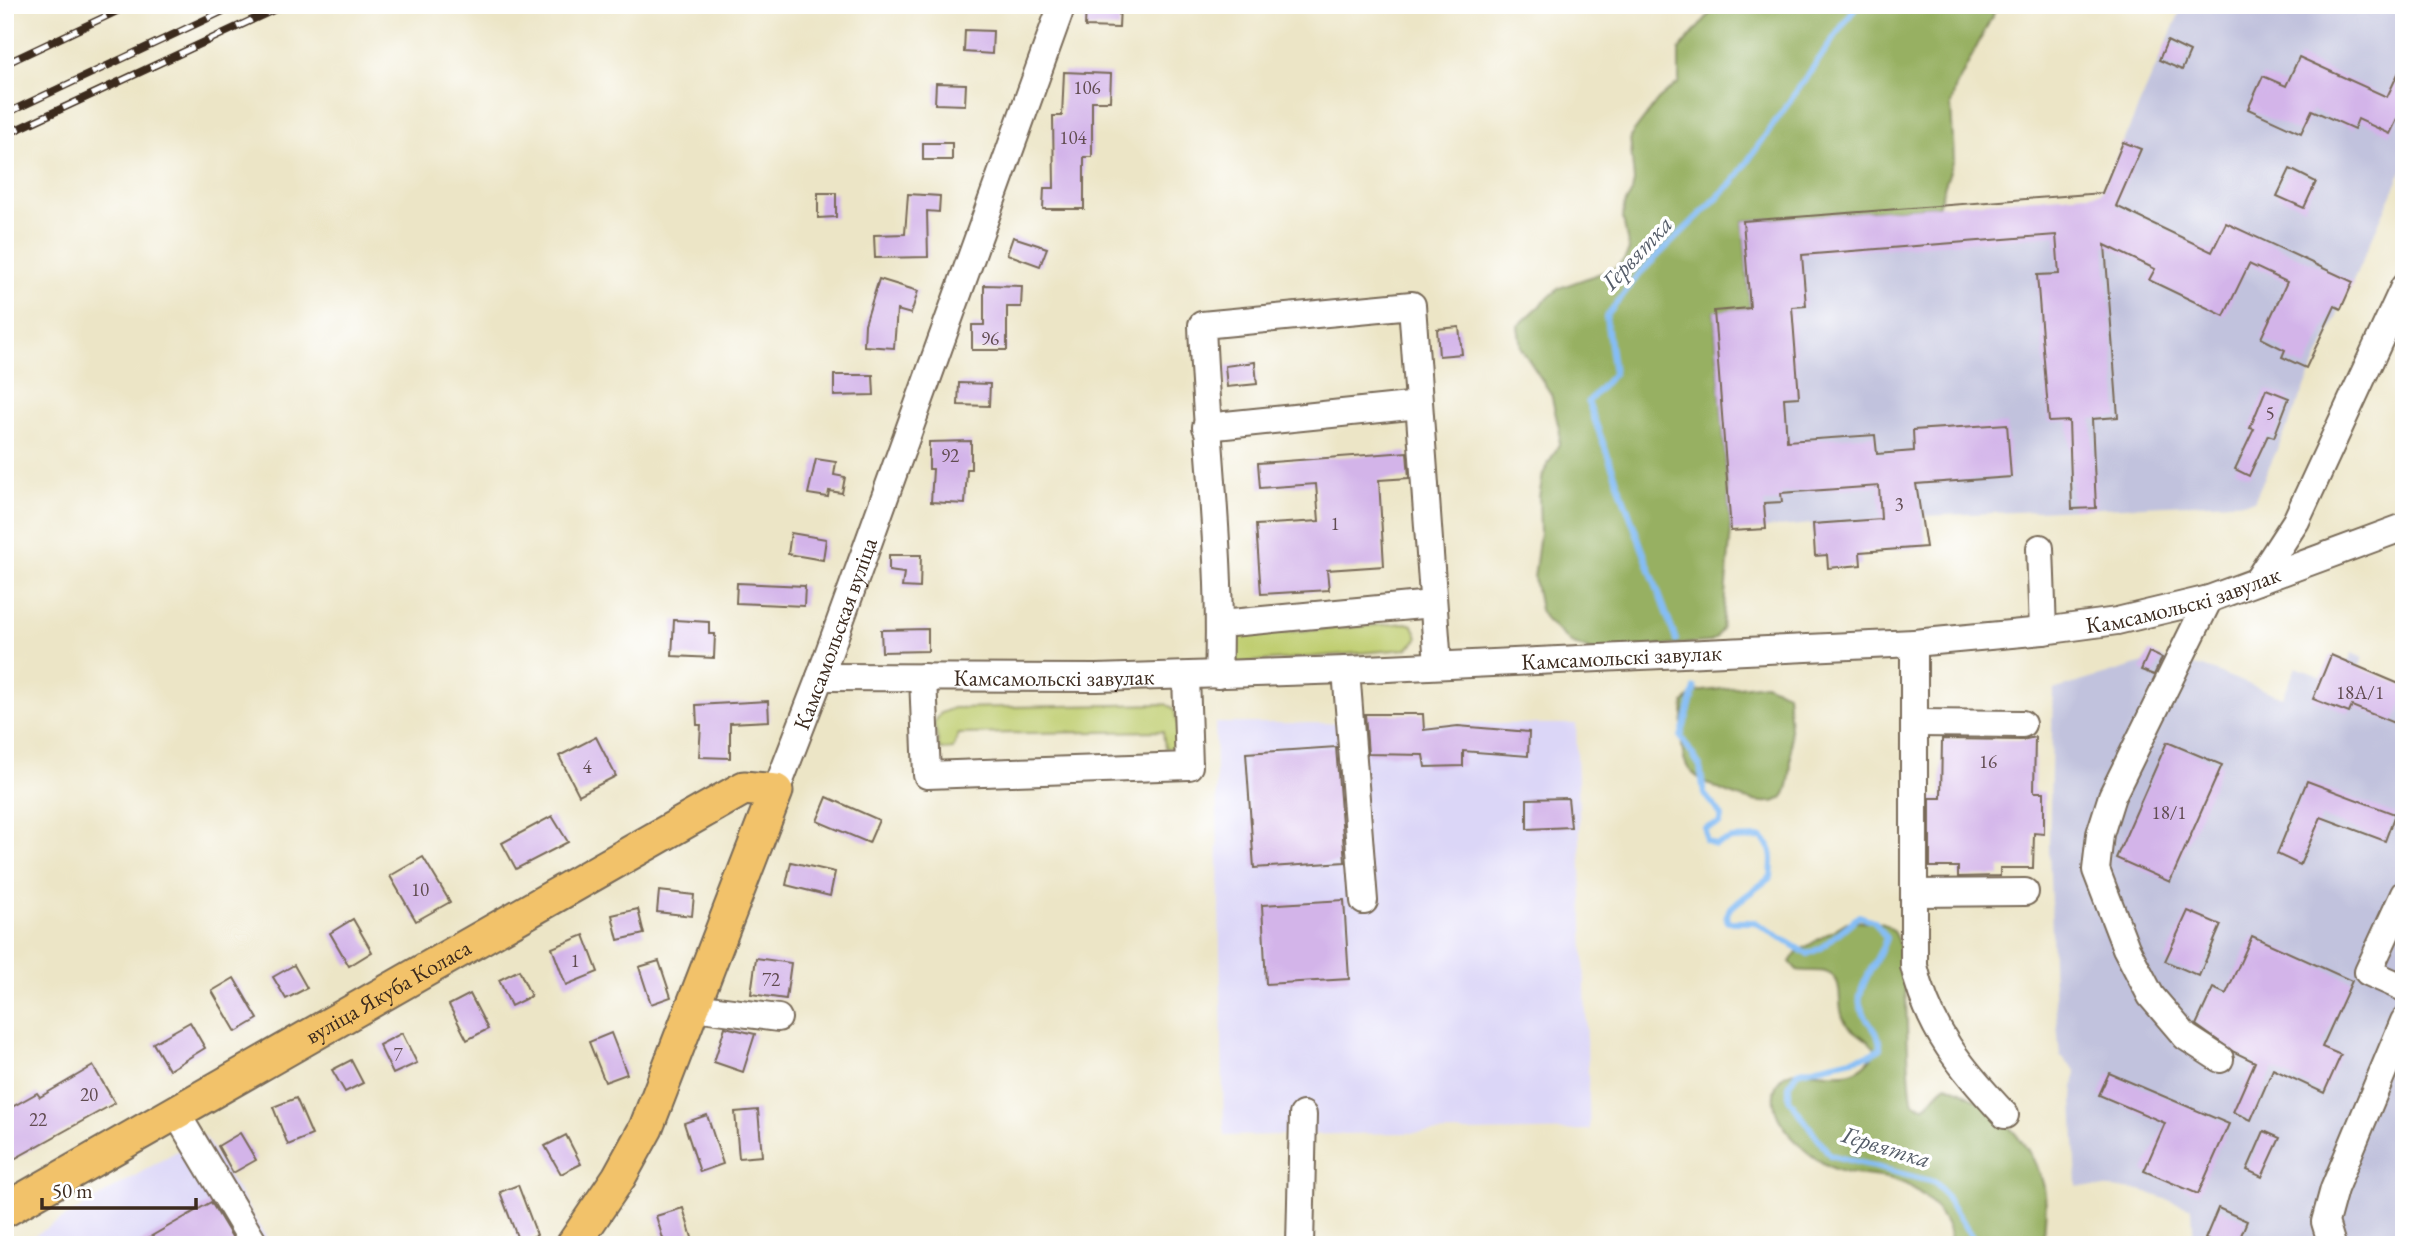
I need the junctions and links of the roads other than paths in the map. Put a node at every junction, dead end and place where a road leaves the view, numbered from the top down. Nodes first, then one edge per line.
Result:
1 (1062, 5) edge
2 (2404, 287) edge
3 (1419, 405) junction
4 (1206, 427) junction
5 (2404, 527) edge
6 (2040, 548) dead end
7 (2256, 581) junction
8 (2208, 599) junction
9 (1432, 604) junction
10 (1220, 624) junction
11 (2043, 631) junction
12 (1914, 643) junction
13 (1438, 664) junction
14 (1346, 670) junction
15 (1218, 675) junction
16 (1186, 676) junction
17 (820, 677) junction
18 (923, 677) junction
19 (1916, 723) junction
20 (2022, 724) dead end
21 (776, 791) junction
22 (2025, 892) dead end
23 (1915, 893) junction
24 (2404, 894) edge
25 (1363, 901) dead end
26 (2404, 989) edge
27 (694, 1007) junction
28 (778, 1018) dead end
29 (2404, 1021) edge
30 (2220, 1059) dead end
31 (175, 1111) junction
32 (1303, 1115) dead end
33 (2005, 1115) dead end
34 (5, 1210) edge
35 (255, 1245) edge
36 (573, 1245) edge
37 (1300, 1245) edge
38 (2332, 1245) edge

1 - 17 street, Камсамольская вуліца
2 - 7 street
3 - 4 street
3 - 4 street
3 - 9 street
4 - 10 street
5 - 7 street, Камсамольскі завулак
6 - 11 street
7 - 8 street, Камсамольскі завулак
8 - 11 street, Камсамольскі завулак
8 - 30 street
9 - 10 street
9 - 13 street
10 - 15 street
11 - 12 street, Камсамольскі завулак
12 - 13 street, Камсамольскі завулак
12 - 19 street
13 - 14 street, Камсамольскі завулак
14 - 15 street, Камсамольскі завулак
14 - 25 street
15 - 16 street, Камсамольскі завулак
16 - 18 street, Камсамольскі завулак
16 - 18 street
17 - 18 street, Камсамольскі завулак
17 - 21 street, Камсамольская вуліца
19 - 20 street
19 - 23 street
21 - 27 main road, Камсамольская вуліца
21 - 31 main road, вуліца Якуба Коласа
22 - 23 street
23 - 33 street
24 - 26 street
27 - 28 street
27 - 36 main road, Камсамольская вуліца
29 - 38 street
31 - 34 main road, вуліца Якуба Коласа
31 - 35 street
32 - 37 street

